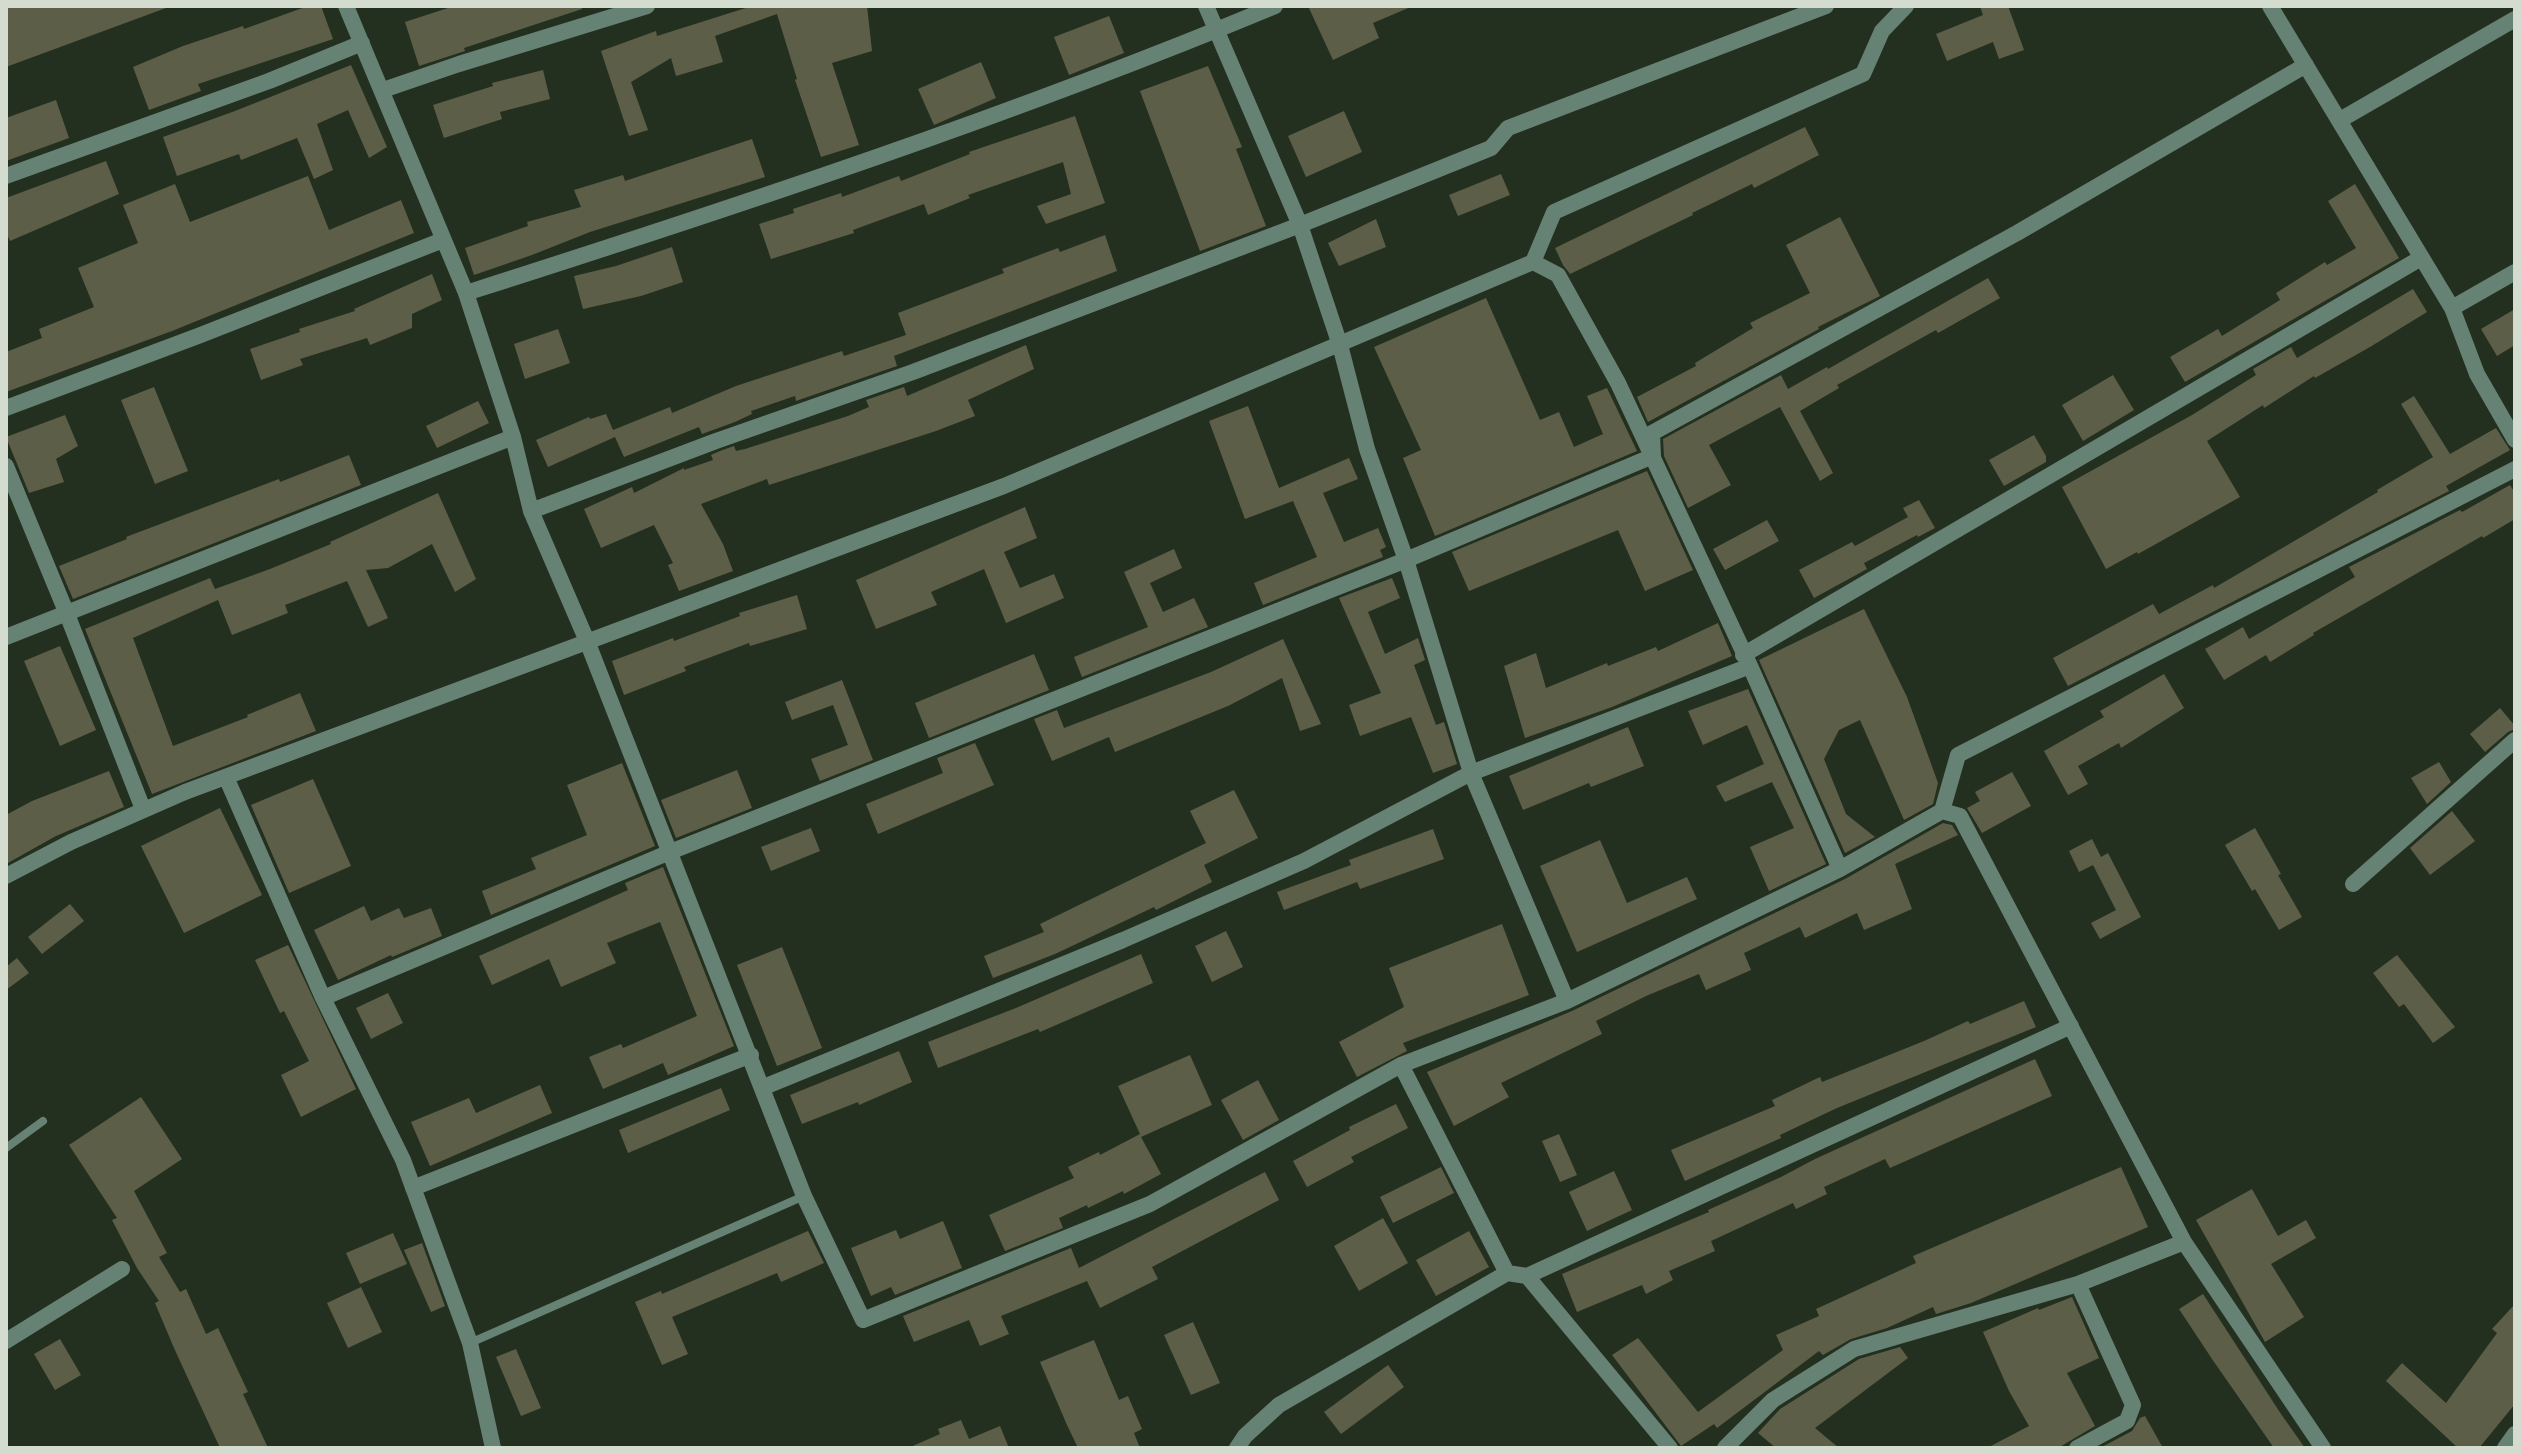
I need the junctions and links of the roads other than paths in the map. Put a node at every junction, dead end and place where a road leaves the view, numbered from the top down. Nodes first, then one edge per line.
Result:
1 (346, 6) edge
2 (647, 6) edge
3 (1206, 6) edge
4 (1275, 6) edge
5 (1826, 6) edge
6 (1906, 6) edge
7 (2270, 6) edge
8 (2515, 19) edge
9 (1217, 30) junction
10 (362, 43) junction
11 (2306, 65) junction
12 (383, 90) junction
13 (2340, 120) junction
14 (6, 176) edge
15 (1300, 225) junction
16 (443, 240) junction
17 (2421, 258) junction
18 (1533, 262) junction
19 (2515, 272) edge
20 (466, 293) junction
21 (2452, 308) junction
22 (1340, 345) junction
23 (6, 408) edge
24 (513, 437) junction
25 (2515, 440) edge
26 (1653, 456) junction
27 (6, 466) edge
28 (2515, 469) edge
29 (531, 511) junction
30 (1406, 560) junction
31 (67, 614) junction
32 (6, 637) edge
33 (587, 641) junction
34 (1747, 660) junction
35 (2515, 740) edge
36 (1471, 773) junction
37 (226, 777) junction
38 (143, 809) junction
39 (1942, 811) junction
40 (670, 852) junction
41 (1840, 869) junction
42 (6, 876) edge
43 (2353, 884) dead end
44 (323, 998) junction
45 (1567, 1001) junction
46 (2071, 1026) junction
47 (751, 1055) junction
48 (1401, 1065) junction
49 (764, 1087) junction
50 (43, 1121) dead end
51 (6, 1148) edge
52 (413, 1188) junction
53 (804, 1196) junction
54 (2184, 1242) junction
55 (122, 1269) dead end
56 (1507, 1273) junction
57 (1527, 1276) junction
58 (2078, 1284) junction
59 (6, 1341) edge
60 (470, 1343) junction
61 (2515, 1434) edge
62 (493, 1448) edge
63 (1237, 1448) edge
64 (1670, 1448) edge
65 (1725, 1448) edge
66 (2077, 1448) edge
67 (2323, 1448) edge
68 (2505, 1448) edge

1 - 10 street
2 - 12 street
3 - 9 street
4 - 9 street
5 - 15 street
6 - 18 street
7 - 11 street
8 - 13 street
9 - 15 street
9 - 20 street
10 - 12 street
10 - 14 street
11 - 13 street
11 - 26 street
12 - 16 street
13 - 17 street
15 - 22 street
15 - 29 street
16 - 20 street
16 - 23 street
17 - 21 street
17 - 34 street
18 - 22 street
18 - 26 street
19 - 21 street
20 - 24 street
21 - 25 street
22 - 30 street
22 - 33 street
24 - 29 street
24 - 31 street
26 - 30 street
26 - 34 street
27 - 31 street
28 - 39 street
29 - 33 street
30 - 36 street
30 - 40 street
31 - 32 street
31 - 38 street
33 - 37 street
33 - 40 street
34 - 36 street
34 - 41 street
35 - 43 street
36 - 45 street
36 - 49 street
37 - 38 street
37 - 44 street
38 - 42 street
39 - 41 street
39 - 46 street
40 - 44 street
40 - 47 street
41 - 45 street
44 - 52 street
45 - 48 street
46 - 54 street
46 - 57 street
47 - 49 street
47 - 52 street
48 - 53 street
48 - 56 street
49 - 53 street
50 - 51 lane
52 - 60 street
53 - 60 lane
54 - 58 street
54 - 67 street
55 - 59 street
56 - 57 street
56 - 63 street
57 - 64 street
58 - 65 street
58 - 66 street
60 - 62 street
61 - 68 street

